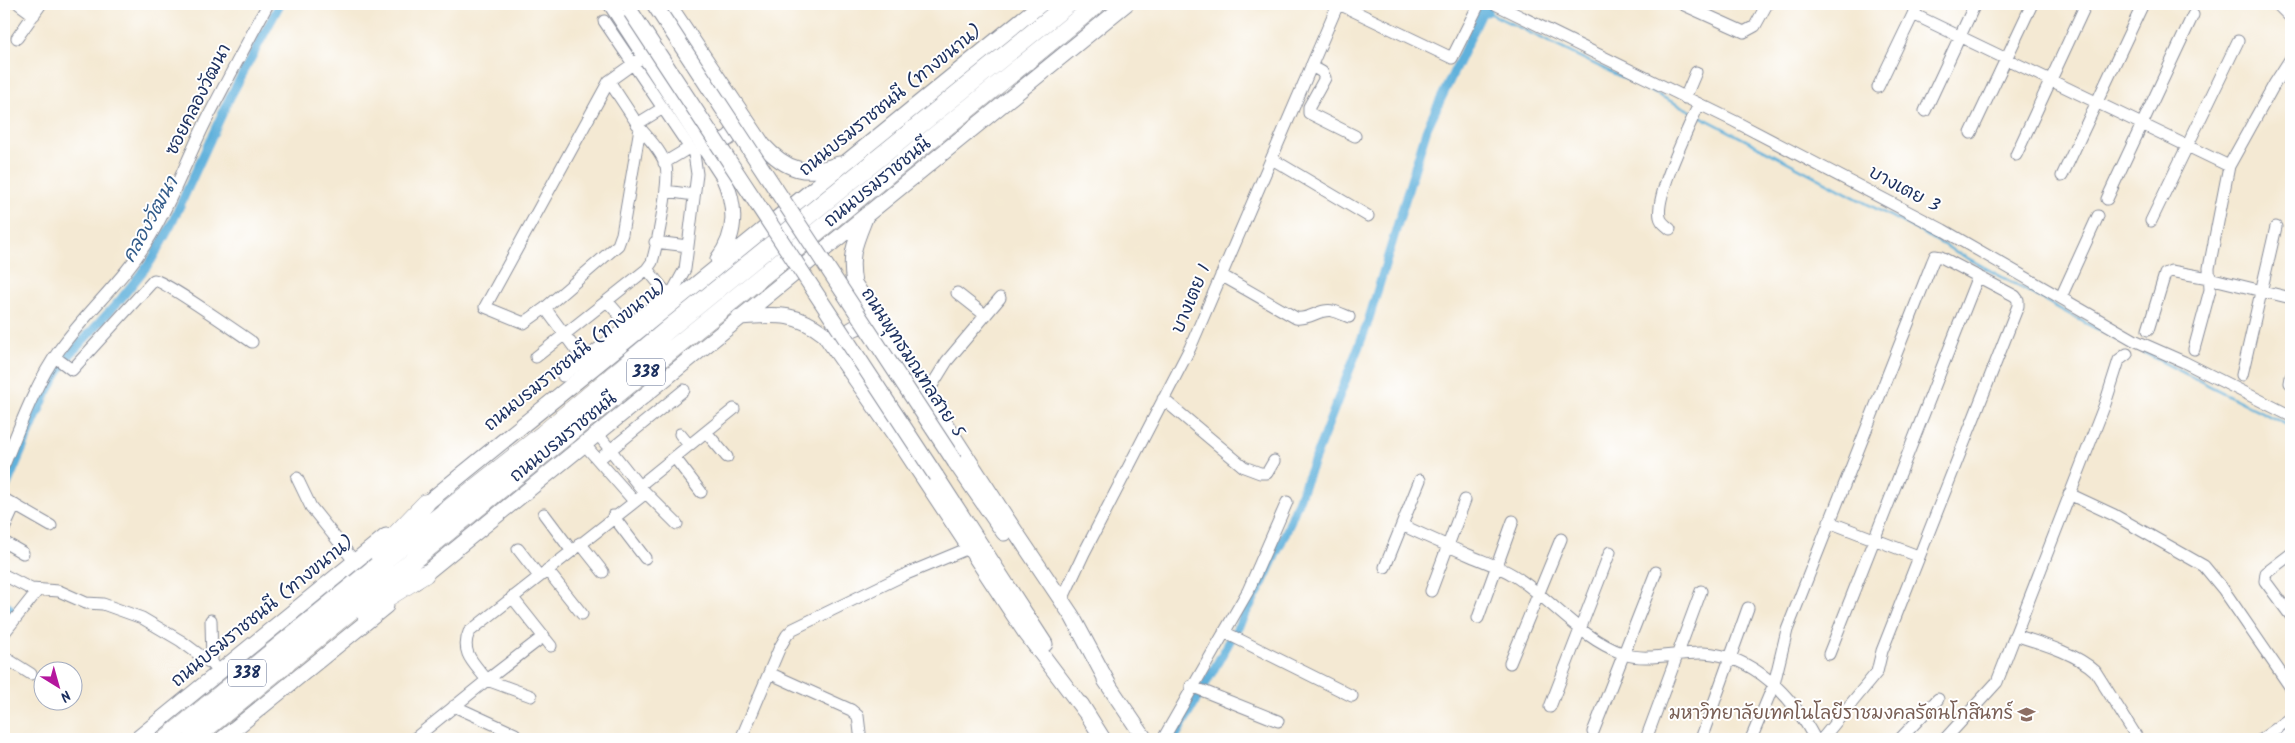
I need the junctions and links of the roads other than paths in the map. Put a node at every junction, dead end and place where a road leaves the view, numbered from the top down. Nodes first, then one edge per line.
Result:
1 (19, 4) edge
2 (42, 4) edge
3 (268, 4) edge
4 (611, 4) edge
5 (654, 4) edge
6 (668, 4) edge
7 (1041, 4) edge
8 (1068, 4) edge
9 (1097, 4) edge
10 (1126, 4) edge
11 (1338, 4) edge
12 (1479, 4) edge
13 (1497, 4) edge
14 (1682, 4) edge
15 (1767, 4) edge
16 (1975, 4) edge
17 (2032, 4) edge
18 (2086, 4) edge
19 (2143, 4) edge
20 (2277, 4) edge
21 (628, 8) edge
22 (1915, 9) edge
23 (34, 15) junction
24 (2193, 15) dead end
25 (2291, 18) edge
26 (604, 21) dead end
27 (17, 38) dead end
28 (1959, 38) junction
29 (2238, 41) dead end
30 (2291, 58) edge
31 (639, 60) junction
32 (2005, 60) junction
33 (1311, 66) junction
34 (1696, 72) dead end
35 (609, 81) junction
36 (2050, 81) junction
37 (1878, 88) dead end
38 (1685, 98) junction
39 (2097, 103) junction
40 (663, 108) junction
41 (1696, 110) junction
42 (1925, 111) dead end
43 (743, 116) junction
44 (2141, 124) junction
45 (638, 126) junction
46 (1970, 133) dead end
47 (1355, 136) dead end
48 (694, 143) junction
49 (2186, 146) junction
50 (2016, 155) dead end
51 (1272, 158) junction
52 (850, 160) junction
53 (664, 163) junction
54 (2229, 166) junction
55 (2062, 176) dead end
56 (666, 191) junction
57 (694, 195) junction
58 (2107, 199) dead end
59 (865, 216) junction
60 (1368, 216) dead end
61 (2098, 216) dead end
62 (2151, 221) dead end
63 (2276, 227) dead end
64 (1670, 229) dead end
65 (655, 242) junction
66 (688, 246) junction
67 (647, 269) junction
68 (707, 274) junction
69 (1221, 275) junction
70 (1978, 276) junction
71 (2209, 278) junction
72 (2261, 292) junction
73 (957, 293) dead end
74 (668, 295) junction
75 (2061, 297) junction
76 (1000, 298) dead end
77 (2291, 298) edge
78 (607, 301) junction
79 (545, 308) junction
80 (985, 315) junction
81 (739, 317) junction
82 (1349, 317) dead end
83 (628, 326) junction
84 (2148, 330) dead end
85 (565, 336) junction
86 (888, 336) junction
87 (252, 342) dead end
88 (2194, 349) dead end
89 (2127, 354) dead end
90 (536, 357) dead end
91 (842, 357) junction
92 (57, 358) junction
93 (587, 364) junction
94 (2242, 375) dead end
95 (563, 376) dead end
96 (684, 390) dead end
97 (926, 395) junction
98 (1163, 399) junction
99 (734, 409) dead end
100 (2291, 416) edge
101 (706, 432) junction
102 (597, 434) junction
103 (680, 434) dead end
104 (584, 444) junction
105 (689, 445) junction
106 (611, 451) junction
107 (727, 457) dead end
108 (674, 458) junction
109 (598, 460) junction
110 (1274, 461) dead end
111 (4, 465) edge
112 (297, 478) dead end
113 (1420, 480) dead end
114 (643, 489) junction
115 (701, 492) dead end
116 (2069, 494) junction
117 (1465, 500) dead end
118 (634, 501) junction
119 (9, 502) edge
120 (1287, 502) dead end
121 (426, 503) junction
122 (544, 514) dead end
123 (614, 516) junction
124 (1513, 522) dead end
125 (1829, 522) junction
126 (677, 524) dead end
127 (1402, 525) junction
128 (51, 526) dead end
129 (4, 529) edge
130 (1561, 539) dead end
131 (1873, 540) junction
132 (4, 542) edge
133 (576, 547) junction
134 (1449, 547) junction
135 (969, 548) junction
136 (518, 549) dead end
137 (1610, 552) dead end
138 (23, 553) dead end
139 (2291, 554) edge
140 (1918, 556) junction
141 (645, 558) dead end
142 (355, 562) junction
143 (1385, 567) dead end
144 (1495, 567) junction
145 (603, 572) dead end
146 (1656, 572) dead end
147 (543, 573) junction
148 (425, 574) junction
149 (4, 575) edge
150 (38, 590) junction
151 (1431, 591) dead end
152 (1701, 591) dead end
153 (1538, 594) junction
154 (512, 597) junction
155 (1062, 600) junction
156 (1748, 608) dead end
157 (582, 614) dead end
158 (2291, 615) edge
159 (1478, 618) dead end
160 (211, 620) dead end
161 (1580, 630) junction
162 (4, 633) edge
163 (1231, 635) junction
164 (2015, 635) junction
165 (544, 636) junction
166 (551, 646) dead end
167 (285, 653) junction
168 (1625, 654) junction
169 (1829, 654) dead end
170 (1677, 655) junction
171 (4, 657) edge
172 (1730, 658) junction
173 (1510, 663) dead end
174 (217, 667) junction
175 (769, 673) junction
176 (31, 674) dead end
177 (487, 680) junction
178 (1774, 684) junction
179 (2291, 688) edge
180 (1111, 689) junction
181 (1198, 689) junction
182 (531, 696) dead end
183 (1352, 696) dead end
184 (1938, 699) dead end
185 (454, 706) junction
186 (1550, 707) dead end
187 (1086, 713) junction
188 (2291, 718) edge
189 (1278, 722) dead end
190 (1593, 732) dead end
191 (860, 733) dead end
192 (2291, 733) edge
193 (515, 734) dead end
194 (137, 739) edge
195 (166, 739) edge
196 (193, 739) edge
197 (222, 739) edge
198 (414, 739) edge
199 (741, 739) edge
200 (1103, 739) edge
201 (1144, 739) edge
202 (1163, 739) edge
203 (1646, 739) edge
204 (1701, 739) edge
205 (1751, 739) edge
206 (1815, 739) edge
207 (1822, 739) edge
208 (1900, 739) edge
209 (1945, 739) edge
210 (2138, 739) edge
211 (2262, 739) edge
212 (2283, 739) edge

1 - 23 street
2 - 23 street
3 - 92 street, ซอยคลองวัฒนา
4 - 31 main road
5 - 180 main road, ถนนพุทธมณฑลสาย 5, bridge
6 - 43 main road
7 - 52 main road, ถนนบรมราชชนนี (ทางขนาน) / 338
8 - 167 highway, ถนนบรมราชชนนี / 338
9 - 167 highway, ถนนบรมราชชนนี / 338
10 - 59 main road, 338
11 - 12 street
11 - 33 street, บางเตย 1
13 - 38 street, บางเตย 3
14 - 15 street
16 - 28 street
17 - 32 street
18 - 36 street
19 - 39 street
20 - 25 street
21 - 187 main road, bridge
22 - 28 street
22 - 37 street
23 - 27 street
24 - 44 street
26 - 31 street
28 - 32 street
28 - 42 street
29 - 49 street
30 - 54 street
31 - 35 street
31 - 40 street
31 - 48 main road
32 - 36 street
32 - 46 street
33 - 47 street
33 - 51 street, บางเตย 1
34 - 38 street
35 - 45 street
35 - 79 street
36 - 39 street
36 - 50 street
38 - 41 street, บางเตย 3
39 - 44 street
39 - 55 street
40 - 45 street
40 - 48 street
41 - 64 street
41 - 75 street, บางเตย 3
43 - 48 main road
43 - 52 main road
44 - 49 street
44 - 58 street
45 - 53 street
45 - 79 street
48 - 53 street
48 - 57 street
48 - 68 main road
49 - 54 street
49 - 62 street
51 - 60 street
51 - 69 street, บางเตย 1
52 - 68 main road, ถนนบรมราชชนนี (ทางขนาน) / 338
53 - 56 street
54 - 71 street
56 - 57 street
56 - 65 street
57 - 66 street
59 - 81 main road, 338
59 - 86 main road
61 - 75 street
63 - 72 street
65 - 66 street
65 - 67 street
66 - 74 street
67 - 74 street
67 - 78 street
68 - 93 main road, ถนนบรมราชชนนี (ทางขนาน) / 338
69 - 82 street
69 - 98 street, บางเตย 1
70 - 125 street
70 - 131 street
70 - 140 street
71 - 72 street
71 - 84 street
71 - 88 street
72 - 77 street
72 - 94 street
73 - 80 street
74 - 83 street
75 - 100 street, บางเตย 3
76 - 80 street
78 - 83 street
78 - 85 street
79 - 85 street
80 - 97 street
81 - 91 main road
81 - 102 main road, 338
83 - 93 street
85 - 90 street
85 - 93 street
86 - 91 main road
86 - 97 main road
87 - 92 street
89 - 116 street
91 - 135 main road
92 - 111 street, ซอยคลองวัฒนา
93 - 95 street
93 - 121 main road, ถนนบรมราชชนนี (ทางขนาน) / 338
96 - 106 street
97 - 155 main road
98 - 110 street
98 - 155 street, บางเตย 1
99 - 101 street
101 - 105 street
101 - 107 street
102 - 104 main road, 338
102 - 106 street
103 - 105 street
104 - 109 street
104 - 148 main road, 338
105 - 108 street
106 - 109 street
106 - 114 street
108 - 114 street
108 - 115 street
109 - 118 street
112 - 142 street
113 - 127 street
114 - 118 street
114 - 126 street
116 - 164 street
116 - 179 street
117 - 134 street
118 - 123 street
119 - 128 street
119 - 129 street
120 - 163 street
121 - 142 main road, ถนนบรมราชชนนี (ทางขนาน) / 338
121 - 167 highway
122 - 133 street
123 - 133 street
123 - 141 street
124 - 144 street
125 - 131 street
125 - 178 street
127 - 134 street
127 - 143 street
130 - 153 street
131 - 140 street
131 - 169 street
132 - 138 street
133 - 145 street
133 - 147 street
134 - 144 street
134 - 151 street
135 - 175 street
135 - 187 main road
136 - 147 street
137 - 161 street
139 - 158 street
140 - 207 street
142 - 174 main road, ถนนบรมราชชนนี (ทางขนาน) / 338
144 - 153 street
144 - 159 street
146 - 168 street
147 - 154 street
147 - 157 street
148 - 167 highway
148 - 197 main road, 338
149 - 150 street
150 - 162 street
150 - 174 street
152 - 170 street
153 - 161 street
153 - 173 street
154 - 165 street
154 - 177 street
155 - 180 main road
156 - 172 street
160 - 174 street
161 - 168 street
161 - 186 street
163 - 181 street
163 - 183 street
164 - 209 street
164 - 210 street
165 - 166 street
165 - 177 street
167 - 195 highway, ถนนบรมราชชนนี / 338
167 - 196 highway, ถนนบรมราชชนนี / 338
168 - 170 street
168 - 190 street
170 - 172 street
170 - 203 street
171 - 176 street
172 - 178 street
172 - 204 street
174 - 194 main road, ถนนบรมราชชนนี (ทางขนาน) / 338
175 - 191 street
175 - 199 street
177 - 182 street
177 - 185 street
178 - 205 street
178 - 206 street
180 - 201 main road, ถนนพุทธมณฑลสาย 5
181 - 189 street
181 - 202 street
184 - 208 street
185 - 193 street
185 - 198 street
187 - 200 main road
188 - 211 street
192 - 212 street

